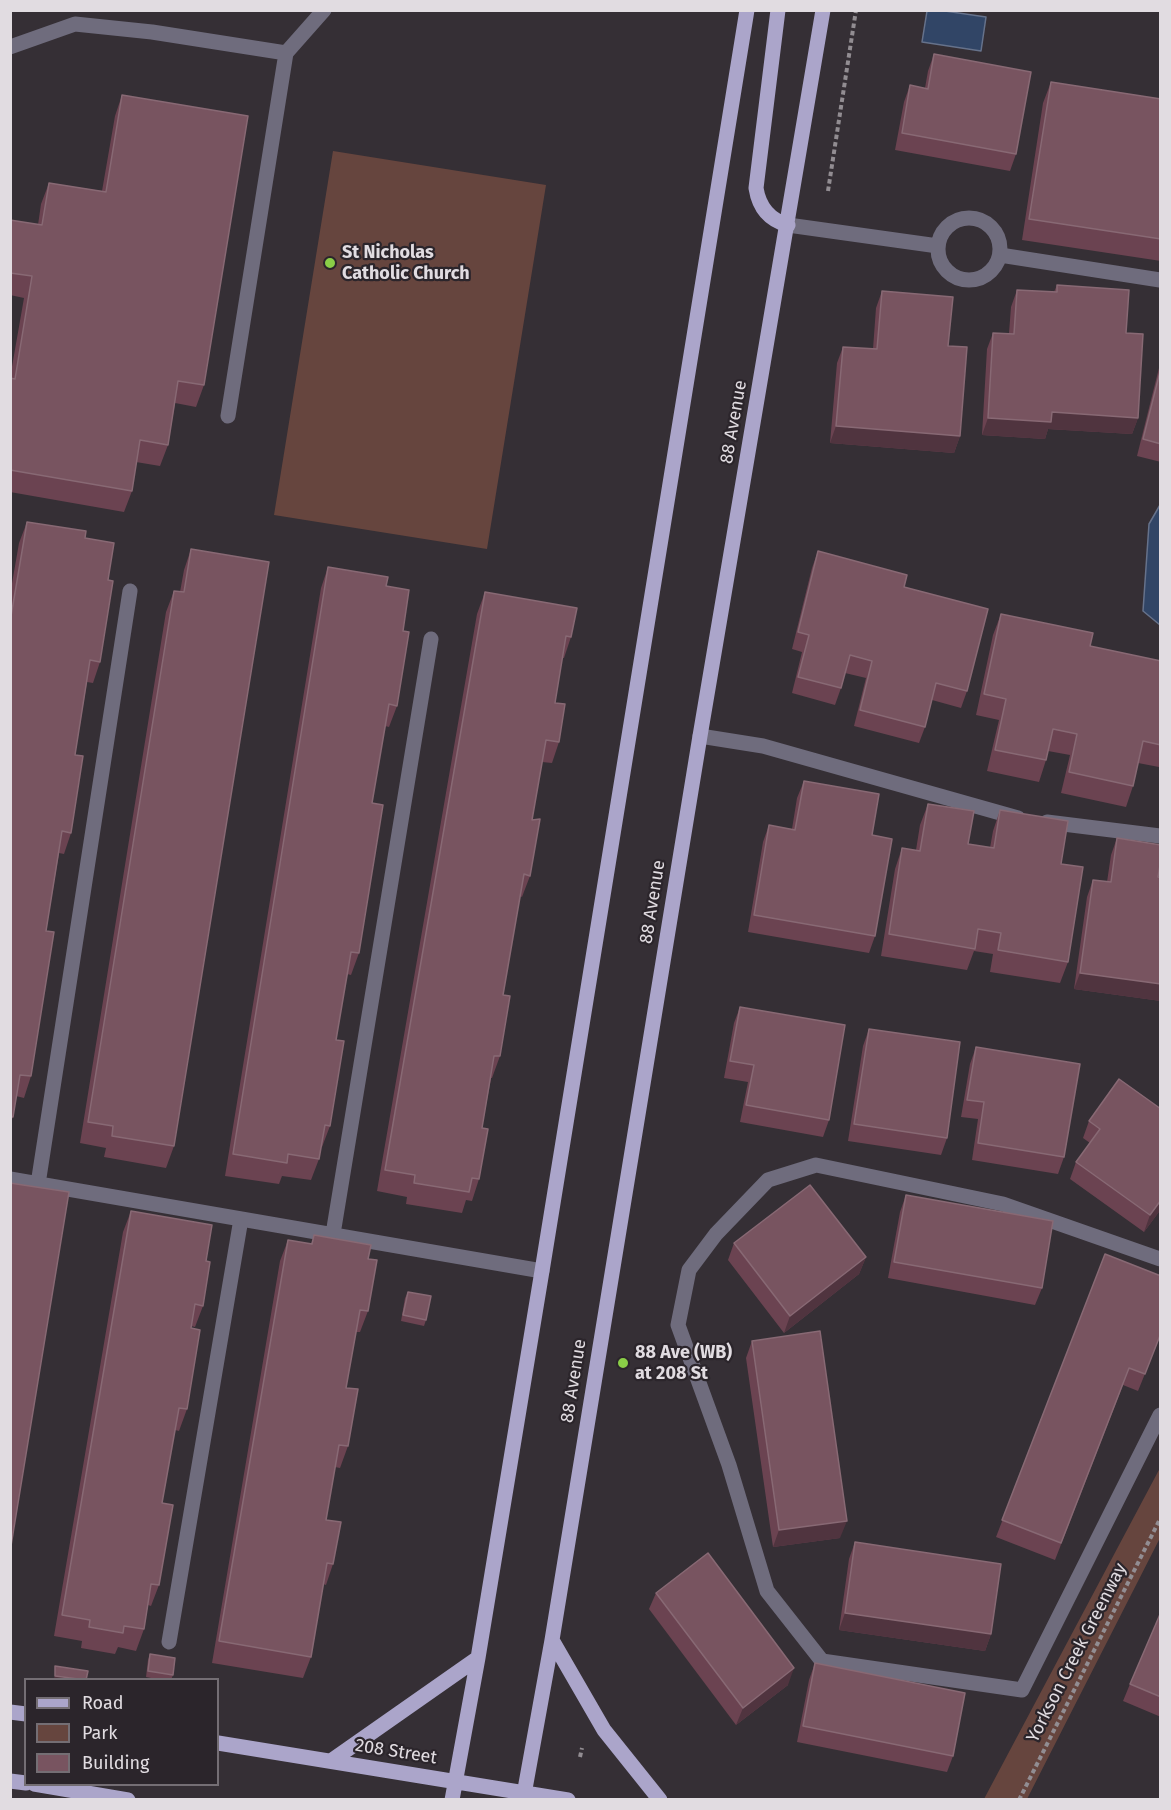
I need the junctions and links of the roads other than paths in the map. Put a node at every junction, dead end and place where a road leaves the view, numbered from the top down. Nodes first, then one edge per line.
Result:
1 (324, 10) edge
2 (747, 10) edge
3 (778, 10) edge
4 (823, 10) edge
5 (10, 47) edge
6 (286, 53) junction
7 (788, 225) junction
8 (938, 246) junction
9 (1000, 255) junction
10 (1161, 280) edge
11 (228, 416) dead end
12 (130, 591) dead end
13 (431, 639) dead end
14 (700, 735) junction
15 (1161, 836) edge
16 (10, 1179) edge
17 (38, 1184) junction
18 (241, 1219) junction
19 (333, 1234) junction
20 (1161, 1259) edge
21 (542, 1271) junction
22 (1161, 1415) edge
23 (552, 1640) junction
24 (169, 1642) dead end
25 (478, 1658) junction
26 (219, 1743) edge
27 (331, 1761) junction
28 (456, 1782) junction
29 (40, 1786) edge
30 (524, 1796) edge
31 (128, 1800) edge
32 (452, 1800) edge
33 (568, 1800) edge
34 (660, 1800) edge

1 - 6 lane
2 - 21 main road
3 - 7 main road
4 - 7 main road, 88 Avenue
5 - 6 lane
6 - 11 lane
7 - 8 lane
7 - 14 main road, 88 Avenue
8 - 9 lane
8 - 9 lane
9 - 10 lane
12 - 17 lane
13 - 19 lane
14 - 15 lane
14 - 23 main road, 88 Avenue
16 - 17 lane
17 - 18 lane
18 - 19 lane
18 - 24 lane
19 - 21 lane
20 - 22 lane
21 - 25 main road
23 - 30 main road, 88 Avenue
23 - 34 main road
25 - 27 main road
25 - 28 main road
26 - 27 main road, 208 Street
27 - 28 main road, 208 Street
28 - 30 main road, 208 Street
28 - 32 main road
29 - 31 main road
30 - 33 main road, 208 Street

